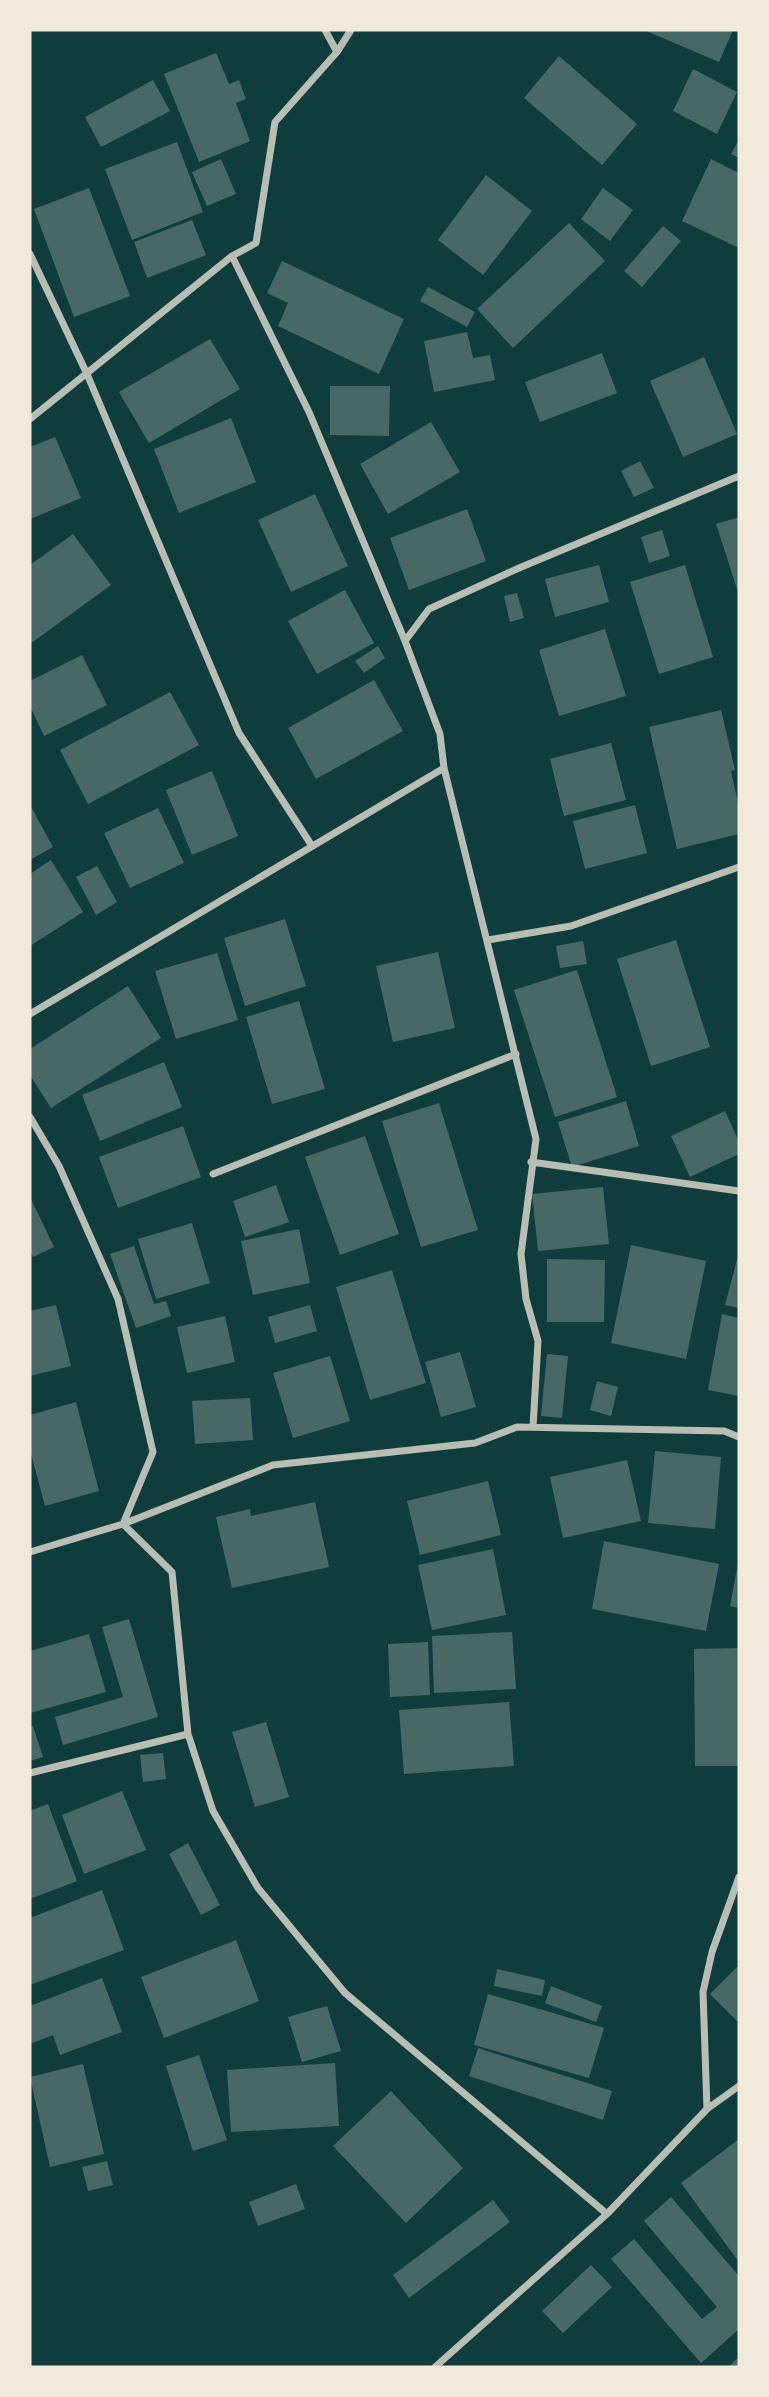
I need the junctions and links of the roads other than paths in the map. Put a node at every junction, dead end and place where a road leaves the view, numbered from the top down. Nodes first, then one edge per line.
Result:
1 (325, 30) edge
2 (351, 30) edge
3 (337, 52) junction
4 (30, 254) edge
5 (232, 256) junction
6 (87, 374) junction
7 (30, 419) edge
8 (739, 476) edge
9 (405, 641) junction
10 (444, 768) junction
11 (312, 846) junction
12 (739, 866) edge
13 (488, 940) junction
14 (30, 1014) edge
15 (516, 1054) junction
16 (30, 1117) edge
17 (531, 1162) junction
18 (213, 1174) dead end
19 (739, 1191) edge
20 (533, 1427) junction
21 (739, 1437) edge
22 (123, 1524) junction
23 (30, 1552) edge
24 (188, 1734) junction
25 (30, 1773) edge
26 (739, 1877) edge
27 (739, 2086) edge
28 (707, 2109) junction
29 (607, 2214) junction
30 (435, 2367) edge

1 - 3 street
2 - 3 street
3 - 5 street
4 - 6 street
5 - 6 street
5 - 9 street
6 - 7 street
6 - 11 street
8 - 9 street
9 - 10 street
10 - 11 street
10 - 13 street
11 - 14 street
12 - 13 street
13 - 15 street
15 - 17 street
15 - 18 street
16 - 22 street
17 - 19 street
17 - 20 street
20 - 21 street
20 - 22 street
22 - 23 street
22 - 24 street
24 - 25 street
24 - 29 street
26 - 28 street
27 - 28 street
28 - 29 street
29 - 30 street

